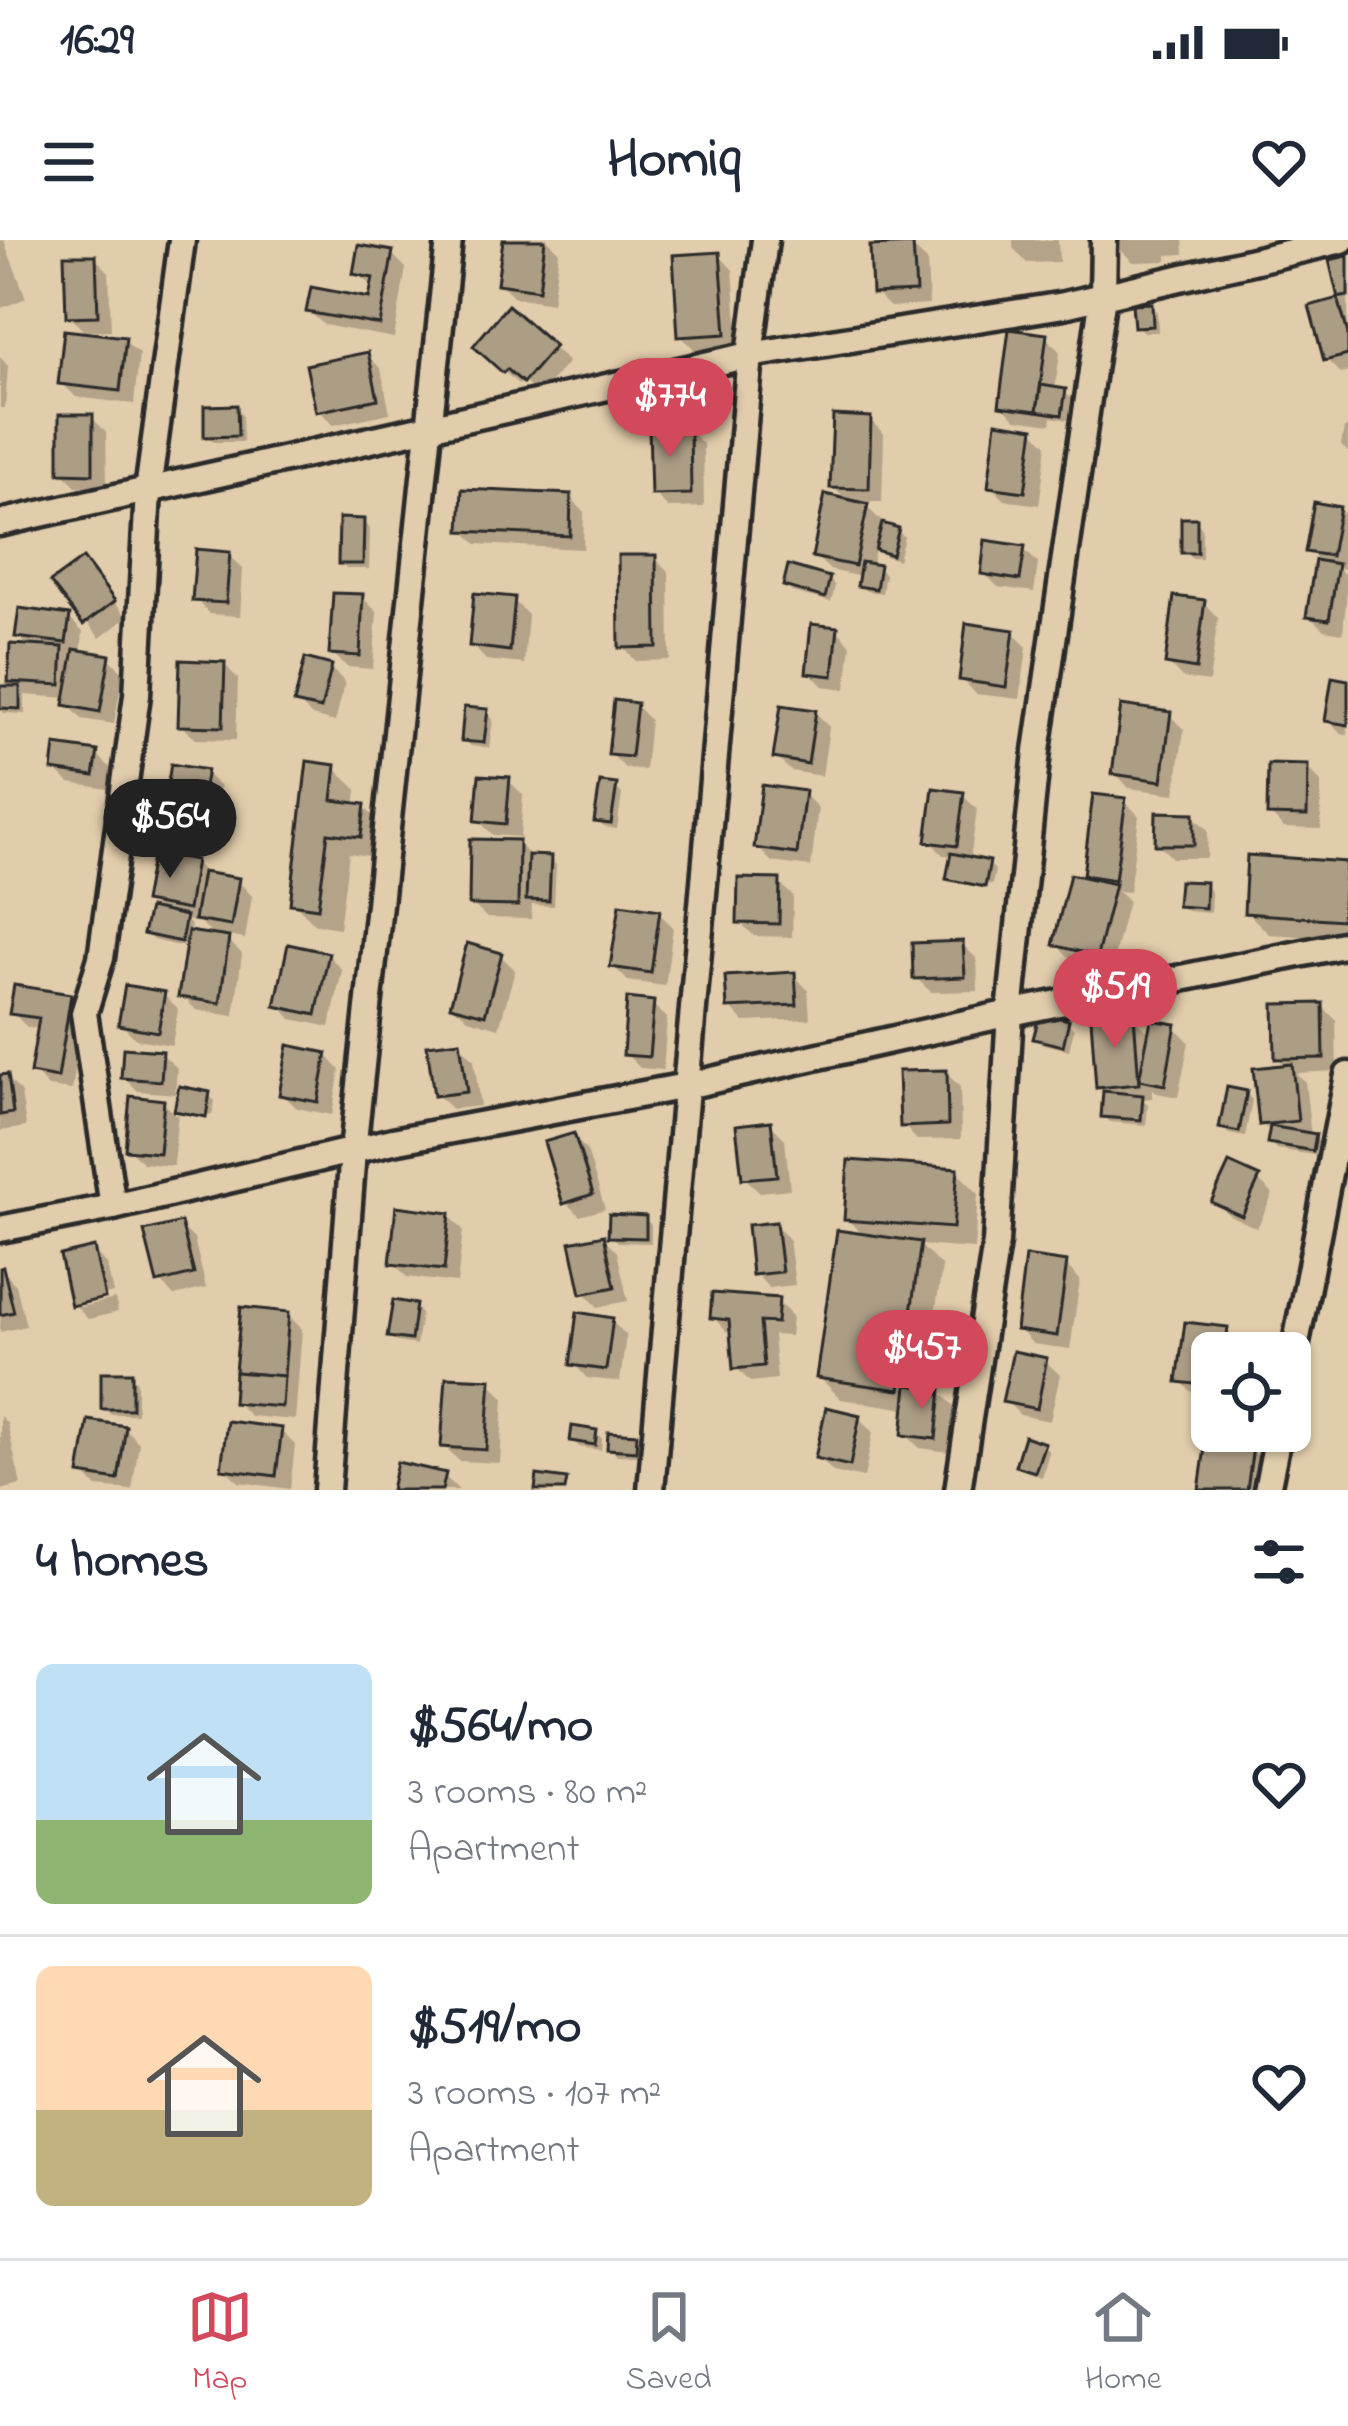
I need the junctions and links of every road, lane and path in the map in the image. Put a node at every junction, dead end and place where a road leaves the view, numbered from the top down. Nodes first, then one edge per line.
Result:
1 (182, 240) edge
2 (449, 240) edge
3 (765, 240) edge
4 (1104, 240) edge
5 (1342, 240) edge
6 (1103, 296) junction
7 (750, 355) junction
8 (430, 424) junction
9 (148, 491) junction
10 (0, 524) edge
11 (1348, 944) edge
12 (1010, 1013) junction
13 (1348, 1075) edge
14 (686, 1086) junction
15 (353, 1151) junction
16 (113, 1207) junction
17 (0, 1229) edge
18 (1298, 1332) edge
19 (1275, 1452) edge
20 (327, 1490) edge
21 (651, 1490) edge
22 (958, 1490) edge
23 (1268, 1490) edge

1 - 9 street
2 - 8 street
3 - 7 street
4 - 6 street
5 - 6 street
6 - 7 street
6 - 12 street
7 - 8 street
7 - 14 street
8 - 9 street
8 - 15 street
9 - 10 street
9 - 16 street
11 - 12 street
12 - 14 street
12 - 22 street
13 - 18 street
14 - 15 street
14 - 21 street
15 - 16 street
15 - 20 street
16 - 17 street
19 - 23 street

